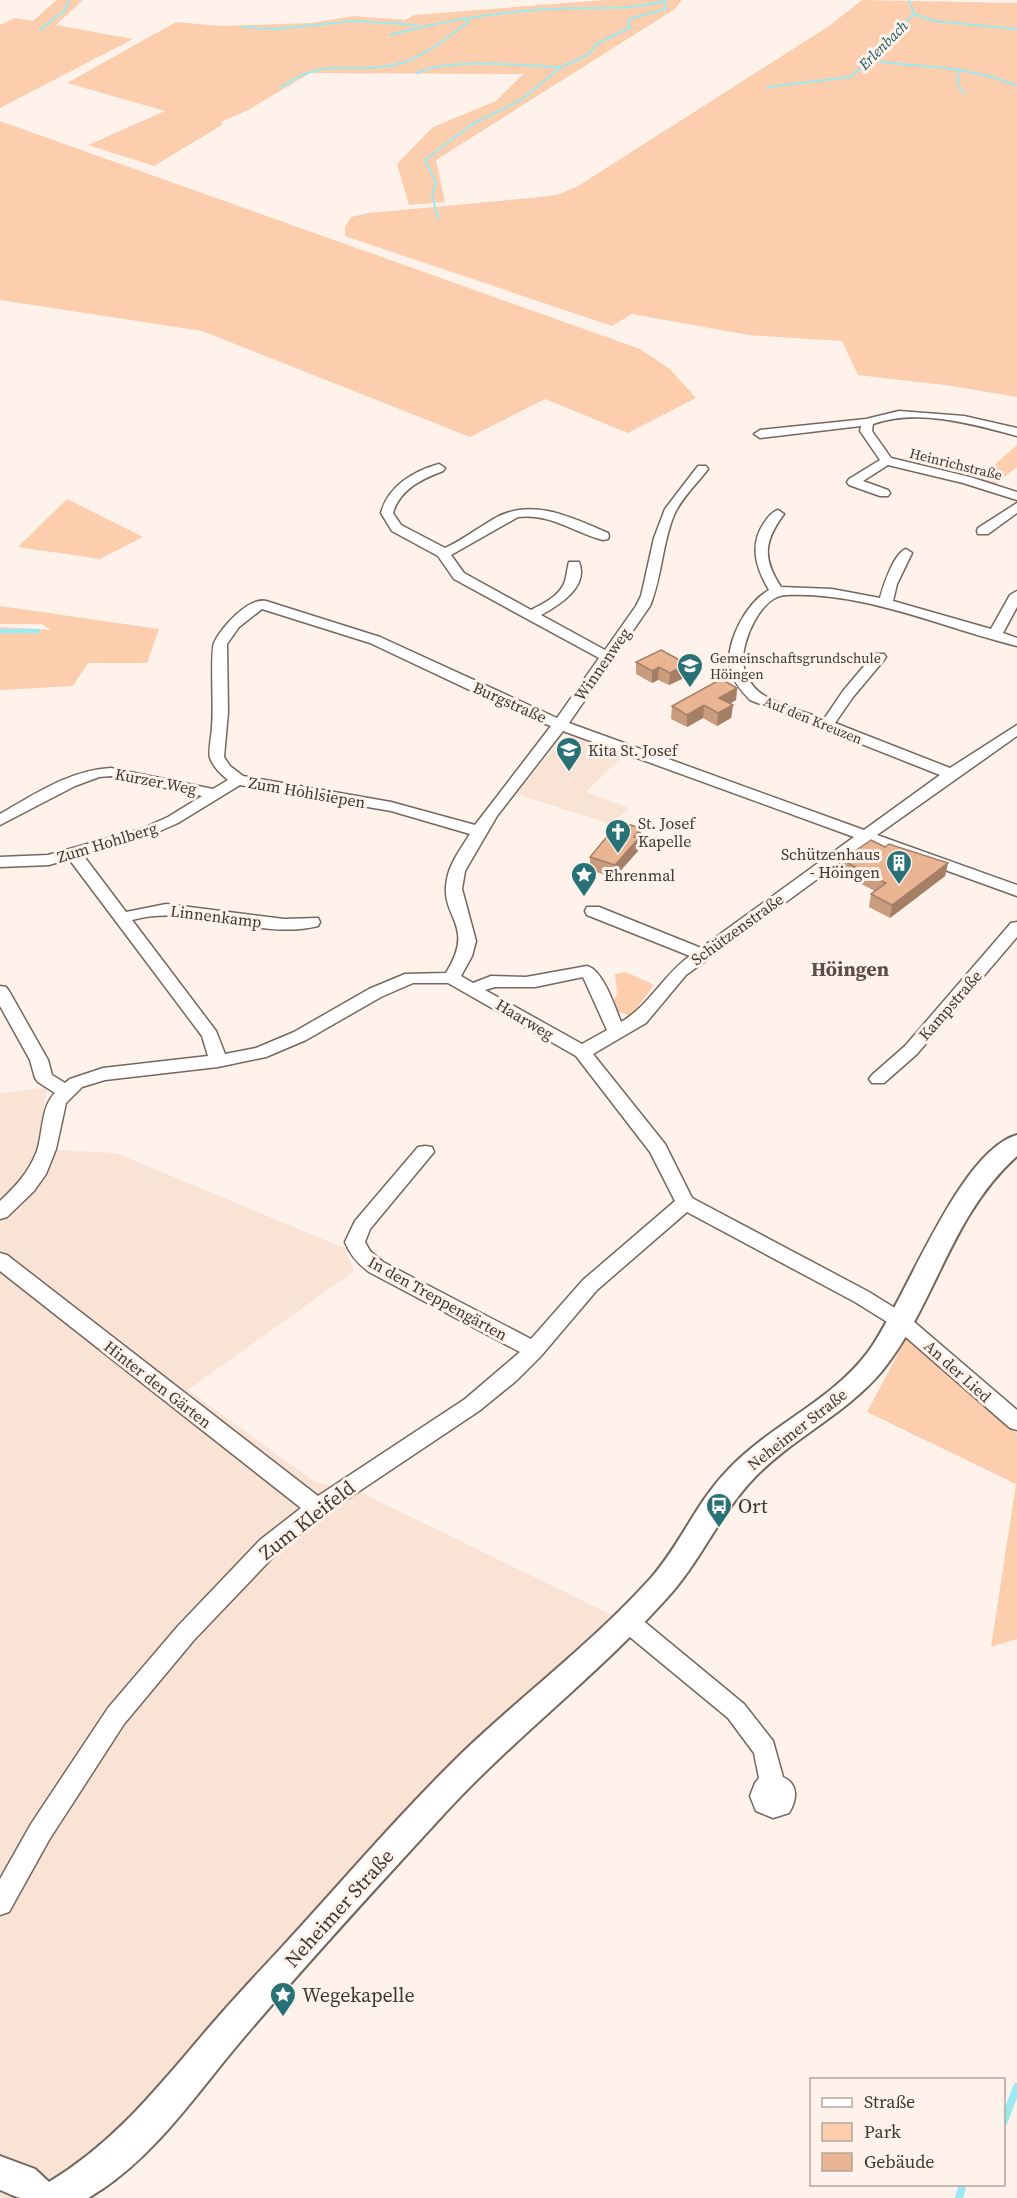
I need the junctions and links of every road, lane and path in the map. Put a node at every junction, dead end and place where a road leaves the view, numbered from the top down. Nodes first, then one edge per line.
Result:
1 (868, 423) junction
2 (1017, 432) edge
3 (760, 434) dead end
4 (887, 461) junction
5 (439, 468) dead end
6 (702, 469) dead end
7 (884, 493) dead end
8 (1017, 496) edge
9 (1017, 507) edge
10 (778, 514) dead end
11 (983, 531) dead end
12 (603, 536) dead end
13 (443, 553) junction
14 (906, 553) dead end
15 (574, 565) dead end
16 (777, 592) junction
17 (1017, 595) edge
18 (886, 603) junction
19 (533, 614) junction
20 (995, 635) junction
21 (1017, 642) edge
22 (220, 644) joint
23 (606, 656) junction
24 (879, 657) dead end
25 (560, 725) junction
26 (826, 726) junction
27 (1017, 729) edge
28 (951, 774) junction
29 (238, 780) junction
30 (214, 794) junction
31 (0, 820) edge
32 (480, 832) junction
33 (865, 837) junction
34 (73, 853) junction
35 (0, 862) edge
36 (1017, 891) edge
37 (594, 911) dead end
38 (122, 918) junction
39 (312, 922) dead end
40 (1017, 927) edge
41 (704, 955) junction
42 (451, 978) junction
43 (474, 990) junction
44 (0, 991) edge
45 (617, 1032) junction
46 (582, 1052) junction
47 (218, 1061) junction
48 (878, 1079) dead end
49 (66, 1091) junction
50 (1017, 1143) edge
51 (424, 1152) dead end
52 (685, 1203) junction
53 (0, 1212) edge
54 (0, 1260) edge
55 (899, 1320) junction
56 (534, 1350) junction
57 (1017, 1422) edge
58 (317, 1508) junction
59 (627, 1621) junction
60 (773, 1785) dead end
61 (0, 1903) edge
62 (0, 2173) edge
63 (39, 2198) edge
64 (55, 2198) edge

1 - 2 street
1 - 3 street
1 - 4 street, Heinrichstraße
4 - 7 street, Heinrichstraße
4 - 8 street, Heinrichstraße
5 - 13 street
6 - 23 street, Winnenweg
9 - 11 street
10 - 16 street
12 - 13 street
13 - 19 street
14 - 18 street
15 - 19 street
16 - 18 street
16 - 26 street, Auf den Kreuzen
17 - 20 street
18 - 20 street
19 - 23 street
20 - 21 street
22 - 25 street, Burgstraße
22 - 29 street, Zum Hohlsiepen
23 - 25 street, Winnenweg
24 - 26 street
25 - 32 street, Winnenweg
25 - 33 street, Burgstraße
26 - 28 street, Auf den Kreuzen
27 - 28 street, Schützenstraße
28 - 33 street, Schützenstraße
29 - 30 street, Zum Hohlberg
29 - 32 street, Zum Hohlsiepen
30 - 31 street, Kurzer Weg
30 - 34 street, Zum Hohlberg
32 - 42 street, Winnenweg
33 - 36 street, Burgstraße
33 - 41 street, Schützenstraße
34 - 35 street, Zum Hohlberg
34 - 38 street
37 - 41 street
38 - 39 street, Linnenkamp
38 - 47 street
40 - 48 street, Kampstraße
41 - 45 street, Schützenstraße
42 - 43 street, Haarweg
42 - 47 street, Haarweg
43 - 45 street
43 - 46 street, Haarweg
44 - 49 street
45 - 46 street, Schützenstraße
46 - 52 street, Haarweg
47 - 49 street, Haarweg
49 - 53 street
50 - 55 main road, Neheimer Straße
51 - 56 street, In den Treppengärten
52 - 55 street
52 - 56 street, Zum Kleifeld
54 - 58 street, Hinter den Gärten
55 - 57 street, An der Lied
55 - 59 main road, Neheimer Straße
56 - 58 street, Zum Kleifeld
58 - 61 street, Zum Kleifeld
59 - 60 street
59 - 64 main road, Neheimer Straße
62 - 63 main road

